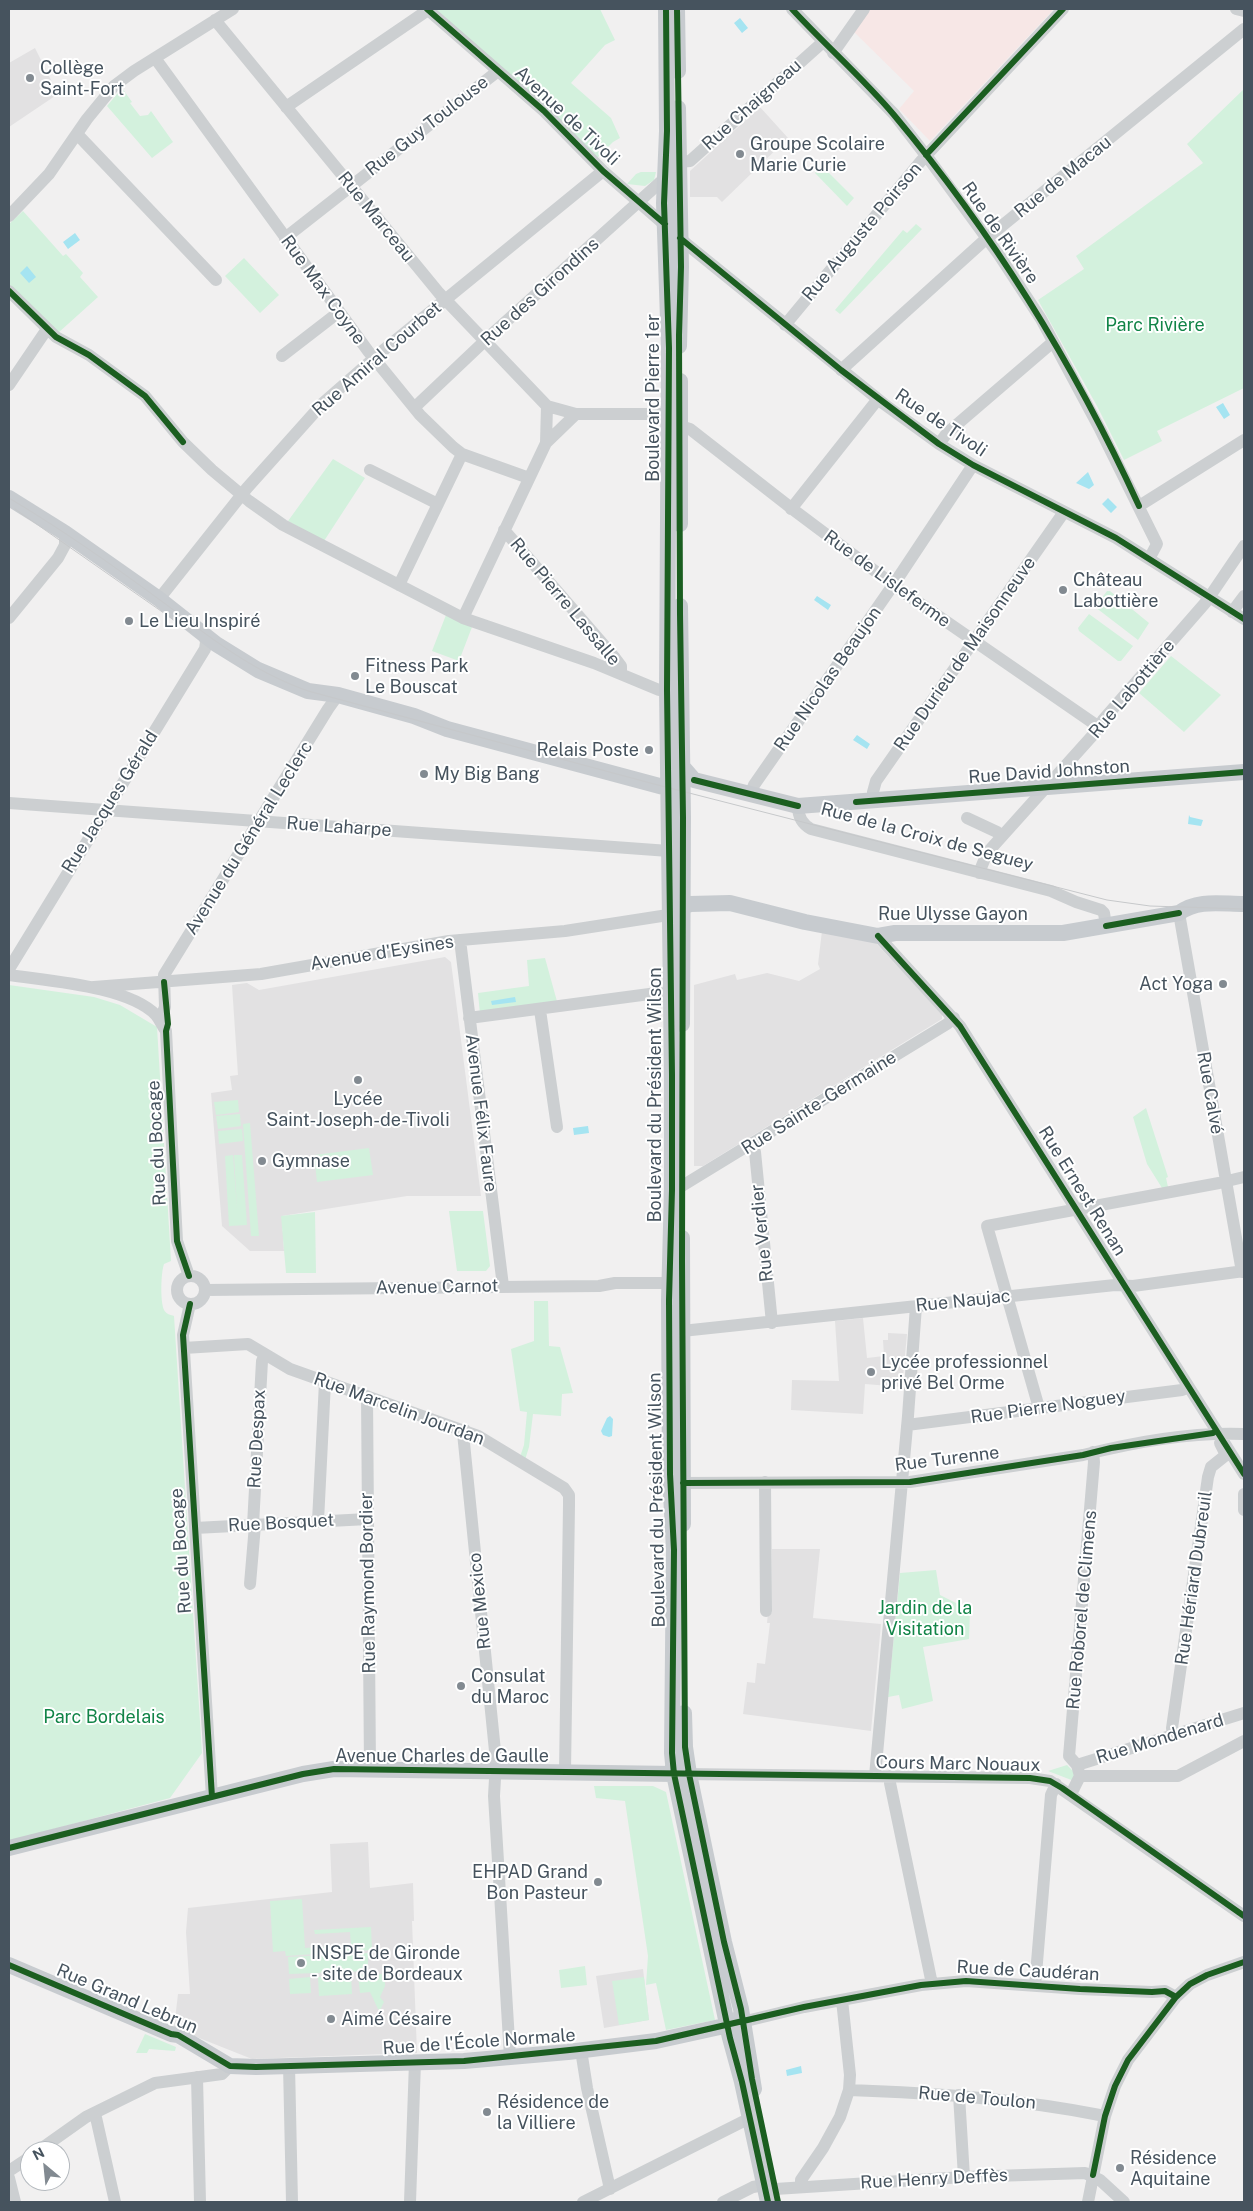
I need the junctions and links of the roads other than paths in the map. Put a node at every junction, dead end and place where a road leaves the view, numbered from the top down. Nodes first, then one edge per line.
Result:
1 (233, 9) edge
2 (428, 9) edge
3 (666, 9) edge
4 (677, 9) edge
5 (792, 9) edge
6 (864, 9) edge
7 (1063, 9) edge
8 (1236, 9) edge
9 (1244, 11) edge
10 (215, 20) junction
11 (1244, 29) edge
12 (823, 42) junction
13 (833, 53) junction
14 (155, 58) junction
15 (498, 71) junction
16 (286, 107) junction
17 (76, 134) junction
18 (926, 155) junction
19 (679, 162) junction
20 (604, 171) junction
21 (665, 178) junction
22 (350, 186) junction
23 (639, 202) junction
24 (9, 216) edge
25 (680, 217) junction
26 (664, 224) junction
27 (286, 238) junction
28 (680, 238) junction
29 (987, 238) junction
30 (216, 280) dead end
31 (9, 291) edge
32 (445, 300) junction
33 (339, 312) junction
34 (785, 325) junction
35 (47, 329) junction
36 (485, 342) junction
37 (1053, 342) junction
38 (282, 356) dead end
39 (374, 358) junction
40 (842, 370) junction
41 (9, 385) edge
42 (878, 399) junction
43 (547, 406) junction
44 (415, 407) junction
45 (576, 414) junction
46 (674, 420) junction
47 (1244, 440) edge
48 (546, 442) junction
49 (939, 444) junction
50 (462, 454) junction
51 (973, 465) junction
52 (370, 470) dead end
53 (529, 478) junction
54 (242, 495) junction
55 (9, 498) edge
56 (438, 504) junction
57 (1139, 506) junction
58 (791, 509) junction
59 (1064, 512) junction
60 (504, 530) junction
61 (65, 533) junction
62 (1244, 546) edge
63 (1149, 559) junction
64 (893, 585) junction
65 (399, 586) junction
66 (1244, 596) edge
67 (1209, 598) junction
68 (159, 599) junction
69 (1232, 612) junction
70 (9, 618) edge
71 (463, 618) junction
72 (1244, 619) edge
73 (204, 635) junction
74 (974, 641) junction
75 (621, 674) junction
76 (680, 678) junction
77 (667, 690) junction
78 (338, 696) junction
79 (668, 712) junction
80 (1099, 727) junction
81 (1244, 772) edge
82 (682, 782) junction
83 (1047, 787) junction
84 (750, 795) junction
85 (873, 800) junction
86 (9, 804) edge
87 (798, 806) junction
88 (105, 810) junction
89 (967, 818) dead end
90 (259, 821) junction
91 (1002, 836) junction
92 (669, 851) junction
93 (979, 873) junction
94 (684, 884) junction
95 (730, 902) junction
96 (1244, 904) edge
97 (683, 906) junction
98 (1179, 913) junction
99 (668, 915) junction
100 (1106, 926) junction
101 (878, 936) junction
102 (460, 940) junction
103 (9, 969) edge
104 (9, 975) edge
105 (164, 982) junction
106 (94, 987) junction
107 (671, 994) junction
108 (540, 1010) junction
109 (682, 1016) junction
110 (469, 1018) junction
111 (954, 1018) junction
112 (160, 1020) junction
113 (557, 1127) dead end
114 (752, 1144) junction
115 (1244, 1177) edge
116 (1226, 1181) junction
117 (682, 1186) junction
118 (1076, 1209) junction
119 (1243, 1272) edge
120 (190, 1276) junction
121 (676, 1279) junction
122 (1124, 1285) junction
123 (503, 1286) junction
124 (205, 1290) junction
125 (1006, 1296) junction
126 (190, 1304) junction
127 (916, 1306) junction
128 (772, 1323) junction
129 (682, 1332) junction
130 (184, 1348) junction
131 (264, 1354) junction
132 (325, 1382) junction
133 (1189, 1387) junction
134 (367, 1396) junction
135 (670, 1403) junction
136 (1040, 1408) junction
137 (907, 1425) junction
138 (465, 1430) junction
139 (1215, 1433) junction
140 (1244, 1434) edge
141 (1093, 1452) junction
142 (1228, 1454) junction
143 (1244, 1474) edge
144 (764, 1482) junction
145 (902, 1482) junction
146 (683, 1483) junction
147 (1244, 1494) edge
148 (1244, 1510) edge
149 (368, 1519) junction
150 (318, 1521) junction
151 (254, 1525) junction
152 (195, 1528) junction
153 (250, 1584) dead end
154 (766, 1611) dead end
155 (1244, 1713) edge
156 (1173, 1735) junction
157 (1244, 1741) edge
158 (370, 1769) junction
159 (494, 1771) junction
160 (1078, 1771) junction
161 (565, 1772) junction
162 (681, 1774) junction
163 (875, 1776) junction
164 (890, 1776) junction
165 (1056, 1784) junction
166 (1071, 1794) junction
167 (212, 1797) junction
168 (9, 1848) edge
169 (1244, 1916) edge
170 (1244, 1962) edge
171 (9, 1965) edge
172 (932, 1984) junction
173 (1035, 1986) junction
174 (1176, 1997) junction
175 (842, 2000) junction
176 (735, 2024) junction
177 (581, 2050) junction
178 (510, 2057) junction
179 (415, 2062) junction
180 (289, 2065) junction
181 (230, 2066) junction
182 (196, 2077) junction
183 (849, 2090) junction
184 (959, 2095) junction
185 (95, 2113) junction
186 (1105, 2116) junction
187 (750, 2121) junction
188 (53, 2141) edge
189 (20, 2164) edge
190 (9, 2171) edge
191 (1093, 2175) junction
192 (964, 2177) junction
193 (9, 2178) edge
194 (801, 2186) junction
195 (610, 2189) junction
196 (771, 2195) edge
197 (15, 2202) edge
198 (114, 2202) edge
199 (200, 2202) edge
200 (292, 2202) edge
201 (410, 2202) edge
202 (417, 2202) edge
203 (583, 2202) edge
204 (723, 2202) edge
205 (1088, 2202) edge
206 (1124, 2202) edge

1 - 10 street
2 - 15 street, Avenue de Tivoli
2 - 16 street
3 - 21 main road, Boulevard Pierre 1er
4 - 19 main road, Boulevard Pierre 1er
5 - 12 street, Rue de Rivière
6 - 13 street
7 - 18 street, Rue Auguste Poirson
8 - 9 street
10 - 14 street
10 - 16 street, Rue Marceau
11 - 29 street, Rue de Macau
12 - 13 street, Rue de Rivière
12 - 19 street, Rue Chaigneau
13 - 18 street, Rue de Rivière
14 - 17 street
14 - 27 street, Rue Max Coyne
15 - 20 street, Avenue de Tivoli
15 - 22 street, Rue Guy Toulouse
16 - 22 street, Rue Marceau
17 - 24 street
17 - 30 street
18 - 29 street, Rue de Rivière
18 - 34 street, Rue Auguste Poirson
19 - 25 main road, Boulevard Pierre 1er
20 - 23 street, Avenue de Tivoli
20 - 32 street, Rue Amiral Courbet
21 - 23 street, Rue des Girondins
21 - 26 main road, Boulevard Pierre 1er
22 - 27 street, Rue Guy Toulouse
22 - 32 street, Rue Marceau
23 - 26 street, Avenue de Tivoli
23 - 36 street, Rue des Girondins
25 - 26 street
25 - 28 main road, Boulevard Pierre 1er
26 - 28 street, Avenue de Tivoli
26 - 46 main road, Boulevard Pierre 1er
27 - 33 street, Rue Max Coyne
28 - 34 street, Rue de Tivoli
28 - 46 main road, Boulevard Pierre 1er
29 - 37 street, Rue de Rivière
29 - 40 street, Rue de Macau
31 - 35 street
32 - 36 street, Rue Marceau
32 - 39 street, Rue Amiral Courbet
33 - 38 street
33 - 39 street, Rue Max Coyne
34 - 40 street, Rue de Tivoli
35 - 41 street
35 - 54 street
36 - 43 street, Rue Marceau
36 - 44 street, Rue des Girondins
37 - 49 street
37 - 57 street, Rue de Rivière
39 - 44 street, Rue Max Coyne
39 - 54 street, Rue Amiral Courbet
40 - 42 street, Rue de Tivoli
42 - 49 street, Rue de Tivoli
42 - 58 street
43 - 45 street
43 - 48 street
44 - 50 street, Rue Max Coyne
45 - 46 street
45 - 48 street
46 - 58 street, Rue de Lisleferme
46 - 76 main road, Boulevard Pierre 1er
46 - 77 main road, Boulevard Pierre 1er
47 - 57 street
48 - 53 street
49 - 51 street, Rue de Tivoli
50 - 53 street, Rue Max Coyne
50 - 56 street
51 - 59 street, Rue de Tivoli
51 - 64 street, Rue Nicolas Beaujon
52 - 56 street
53 - 60 street
54 - 65 street
54 - 68 street, Rue Amiral Courbet
55 - 61 main road, Rue de la Croix de Seguey
56 - 65 street
57 - 63 street, Rue de Rivière
58 - 64 street, Rue de Lisleferme
59 - 63 street, Rue de Tivoli
59 - 74 street, Rue Durieu de Maisonneuve
60 - 71 street
60 - 75 street, Rue Pierre Lassalle
61 - 68 main road, Rue de la Croix de Seguey
61 - 70 street
62 - 67 street, Rue Labottière
63 - 67 street, Rue de Tivoli
64 - 74 street, Rue de Lisleferme
64 - 84 street, Rue Nicolas Beaujon
65 - 71 street
66 - 69 street
67 - 69 street, Rue de Tivoli
67 - 80 street, Rue Labottière
68 - 73 main road, Rue de la Croix de Seguey
69 - 72 street, Rue de Tivoli
71 - 75 street
73 - 78 main road, Rue de la Croix de Seguey
73 - 88 street, Rue Jacques Gérald
74 - 80 street, Rue de Lisleferme
74 - 85 street, Rue Durieu de Maisonneuve
75 - 77 street
76 - 77 street
76 - 82 main road, Boulevard Pierre 1er
77 - 79 main road, Boulevard Pierre 1er
78 - 82 main road, Rue de la Croix de Seguey
78 - 90 street, Avenue du Général Leclerc
79 - 82 main road, Boulevard Pierre 1er
79 - 82 main road
80 - 83 street, Rue Labottière
81 - 83 main road, Rue David Johnston
82 - 84 main road, Rue de la Croix de Seguey
82 - 92 main road, Boulevard du Président Wilson
82 - 94 main road, Boulevard du Président Wilson
83 - 85 main road, Rue David Johnston
83 - 91 street, Rue Labottière
84 - 87 main road, Rue de la Croix de Seguey
85 - 87 main road, Rue David Johnston
86 - 88 street, Rue Laharpe
87 - 93 street, Rue de la Croix de Seguey
88 - 90 street, Rue Laharpe
88 - 103 street, Rue Jacques Gérald
89 - 91 street
90 - 92 street, Rue Laharpe
90 - 105 street, Avenue du Général Leclerc
91 - 93 street, Rue Labottière
92 - 99 main road, Boulevard du Président Wilson
93 - 100 street, Rue de la Croix de Seguey
94 - 95 main road, Rue Ulysse Gayon
94 - 97 main road, Boulevard du Président Wilson
95 - 97 main road, Rue Ulysse Gayon
95 - 101 main road, Rue Ulysse Gayon
96 - 98 main road
97 - 99 main road
97 - 109 main road, Boulevard du Président Wilson
98 - 100 main road, Rue Ulysse Gayon
98 - 116 street, Rue Calvé
99 - 102 street, Avenue d'Eysines
99 - 107 main road, Boulevard du Président Wilson
99 - 109 street
100 - 101 main road, Rue Ulysse Gayon
101 - 111 street, Rue Ernest Renan
102 - 105 street, Avenue d'Eysines
102 - 110 street, Avenue Félix Faure
104 - 106 street, Avenue d'Eysines
105 - 106 street, Avenue d'Eysines
105 - 112 street, Rue du Bocage
106 - 112 street, Avenue d'Eysines
107 - 108 street
107 - 121 main road, Boulevard du Président Wilson
108 - 110 street
108 - 113 street
109 - 117 main road, Boulevard du Président Wilson
110 - 123 street, Avenue Félix Faure
111 - 114 street, Rue Sainte-Germaine
111 - 118 street, Rue Ernest Renan
112 - 120 street, Rue du Bocage
114 - 117 street, Rue Sainte-Germaine
114 - 128 street, Rue Verdier
115 - 116 street
116 - 118 street
116 - 119 street, Rue Calvé
117 - 121 main road, Boulevard du Président Wilson
118 - 122 street, Rue Ernest Renan
118 - 125 street
119 - 122 street, Rue Naujac
120 - 124 street
120 - 126 street
121 - 123 street, Avenue Carnot
121 - 129 main road, Boulevard du Président Wilson
121 - 135 main road, Boulevard du Président Wilson
122 - 125 street, Rue Naujac
122 - 133 street, Rue Ernest Renan
123 - 124 street, Avenue Carnot
124 - 126 street
125 - 127 street, Rue Naujac
125 - 136 street
126 - 130 street, Rue du Bocage
127 - 128 street, Rue Naujac
127 - 137 street
128 - 129 street, Rue Naujac
129 - 146 main road, Boulevard du Président Wilson
130 - 131 street, Rue Marcelin Jourdan
130 - 152 street, Rue du Bocage
131 - 132 street, Rue Marcelin Jourdan
131 - 151 street, Rue Despax
132 - 134 street, Rue Marcelin Jourdan
132 - 150 street
133 - 136 street, Rue Pierre Noguey
133 - 139 street, Rue Ernest Renan
134 - 138 street, Rue Marcelin Jourdan
134 - 149 street, Rue Raymond Bordier
135 - 146 street
135 - 162 main road, Boulevard du Président Wilson
136 - 137 street, Rue Pierre Noguey
137 - 145 street
138 - 159 street, Rue Mexico
138 - 161 street, Rue Marcelin Jourdan
139 - 140 street, Rue Turenne
139 - 141 street, Rue Turenne
139 - 142 street
141 - 145 street, Rue Turenne
141 - 160 street, Rue Roborel de Climens
142 - 143 street
142 - 156 street, Rue Hériard Dubreuil
144 - 145 street, Rue Turenne
144 - 146 street, Rue Turenne
144 - 154 street
145 - 163 street
146 - 162 main road, Boulevard du Président Wilson
147 - 148 street
149 - 150 street, Rue Bosquet
149 - 158 street, Rue Raymond Bordier
150 - 151 street, Rue Bosquet
151 - 152 street, Rue Bosquet
151 - 153 street, Rue Despax
152 - 167 street, Rue du Bocage
155 - 156 street, Rue Mondenard
156 - 160 street, Rue Mondenard
157 - 160 street
158 - 159 main road, Avenue Charles de Gaulle
158 - 167 main road, Avenue Charles de Gaulle
159 - 161 main road, Avenue Charles de Gaulle
159 - 178 street, Rue Mexico
160 - 166 street
161 - 162 main road, Avenue Charles de Gaulle
162 - 163 street, Cours Marc Nouaux
162 - 176 main road, Boulevard du Président Wilson
162 - 176 main road, Boulevard du Président Wilson
163 - 164 street, Cours Marc Nouaux
164 - 165 street, Cours Marc Nouaux
164 - 172 street
165 - 166 street, Cours Marc Nouaux
165 - 173 street
166 - 169 street, Cours Marc Nouaux
167 - 168 main road, Avenue Charles de Gaulle
170 - 174 street
171 - 181 main road, Rue Grand Lebrun
172 - 173 street, Rue de Caudéran
172 - 175 street, Rue de Caudéran
173 - 174 street, Rue de Caudéran
174 - 186 street
175 - 176 street, Rue de Caudéran
175 - 183 street
176 - 177 main road, Rue de l'École Normale
176 - 187 main road, Boulevard du Président Wilson
176 - 196 main road, Boulevard du Président Wilson
177 - 178 main road, Rue de l'École Normale
177 - 195 street
178 - 179 main road, Rue de l'École Normale
179 - 180 main road, Rue de l'École Normale
179 - 201 street
180 - 181 main road, Rue de l'École Normale
180 - 200 street
181 - 182 street, Rue de l'École Normale
182 - 185 street, Rue de l'École Normale
182 - 199 street
183 - 184 street, Rue de Toulon
183 - 194 street
184 - 186 street, Rue de Toulon
184 - 192 street
185 - 188 street, Rue de l'École Normale
185 - 198 street
186 - 191 street
187 - 195 street
187 - 196 main road, Boulevard du Président Wilson
189 - 190 street
191 - 192 street, Rue Henry Deffès
191 - 205 street
191 - 206 street
192 - 194 street, Rue Henry Deffès
193 - 197 street
194 - 196 street, Rue Henry Deffès
195 - 203 street
196 - 204 street, Rue Henry Deffès
201 - 202 street

